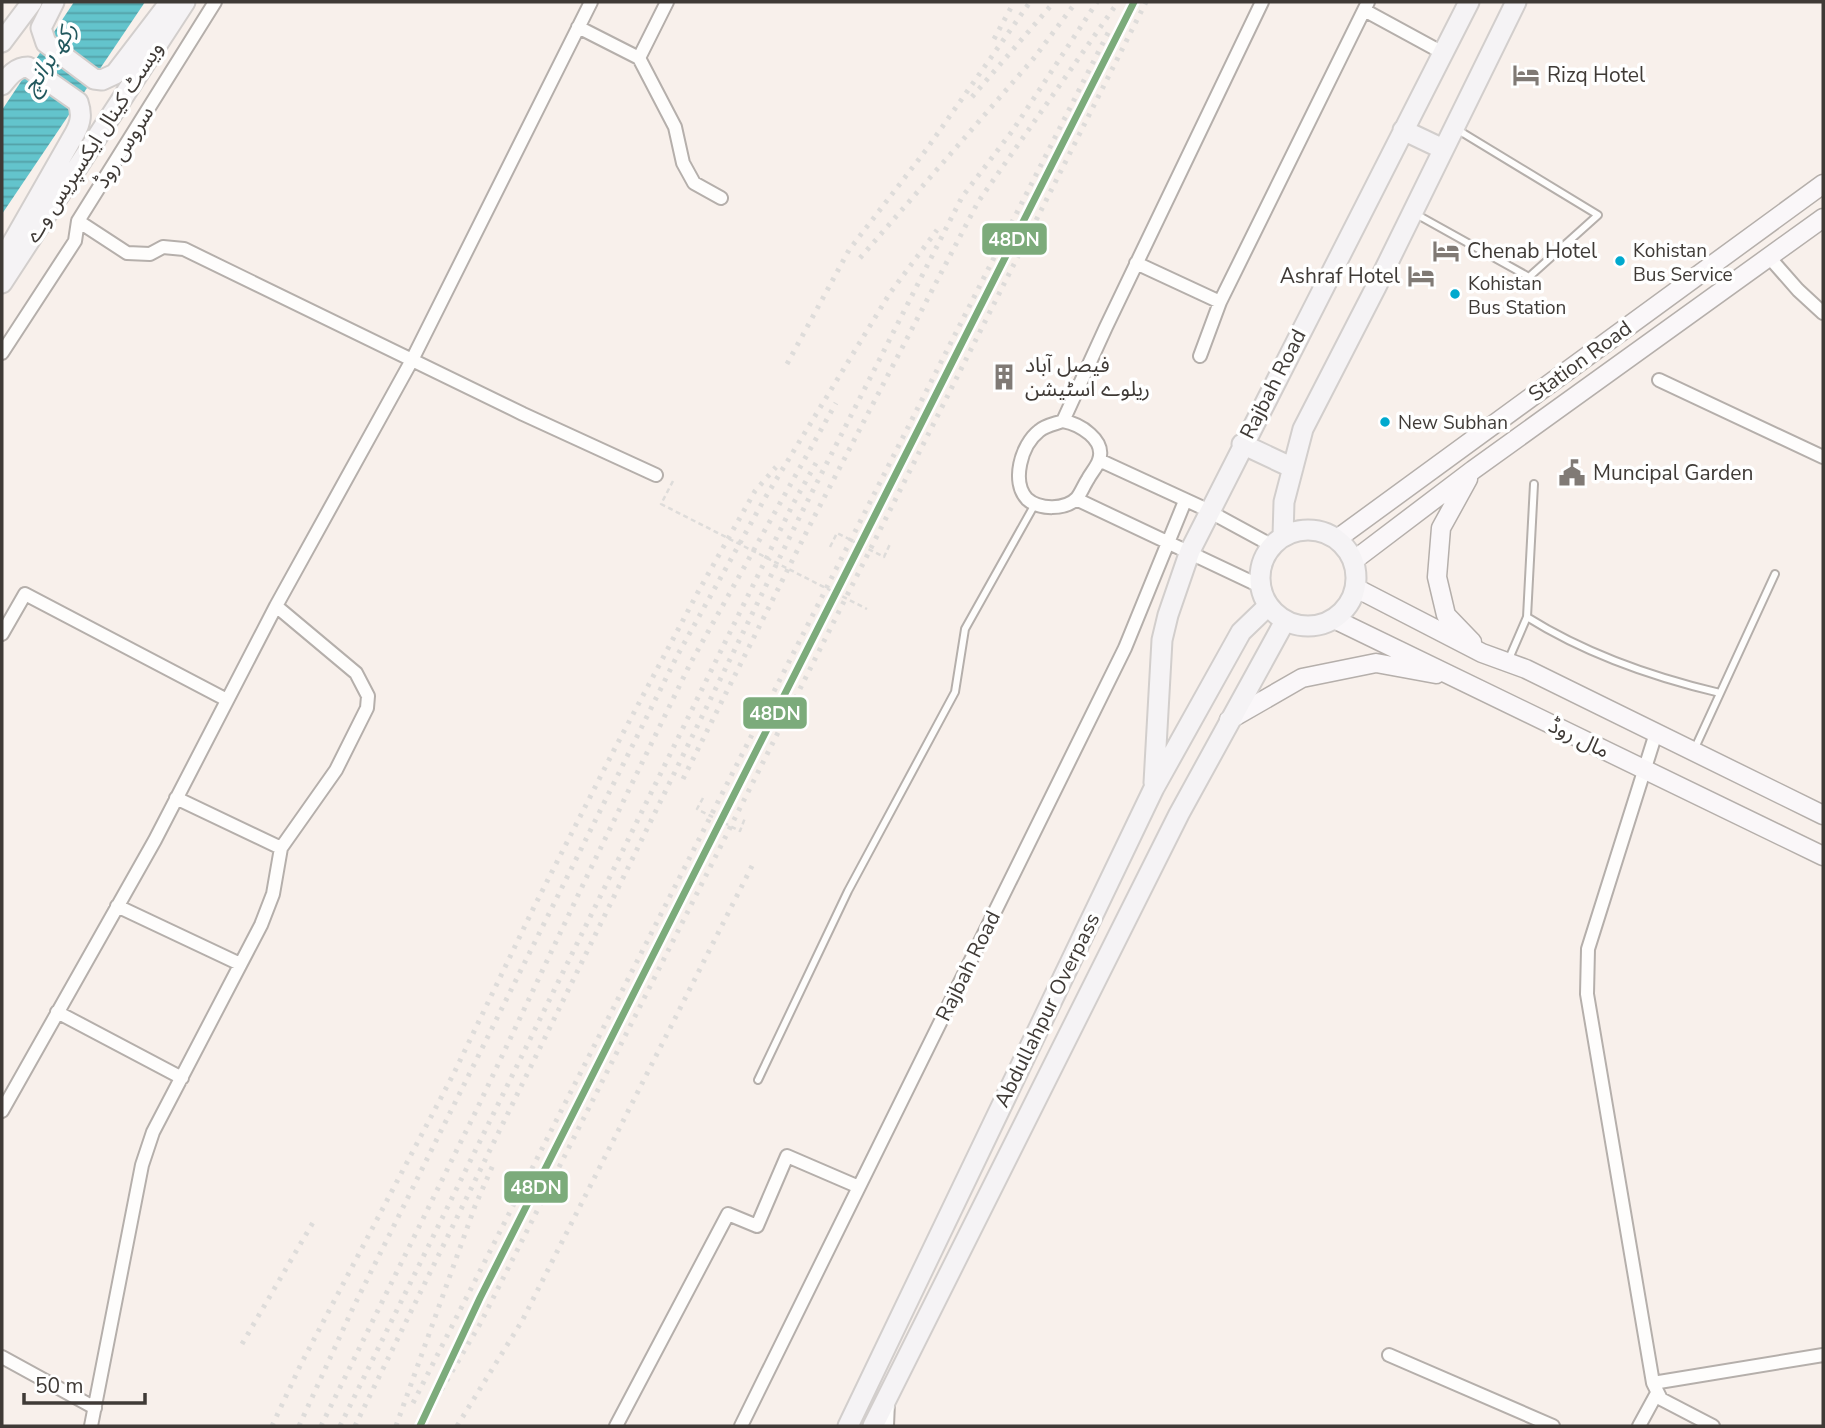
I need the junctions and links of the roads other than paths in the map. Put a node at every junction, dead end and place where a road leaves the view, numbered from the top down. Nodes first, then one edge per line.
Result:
1 (32, 2) edge
2 (54, 2) edge
3 (170, 2) edge
4 (186, 2) edge
5 (215, 2) edge
6 (591, 2) edge
7 (667, 2) edge
8 (1262, 2) edge
9 (1469, 2) edge
10 (1516, 2) edge
11 (1366, 6) edge
12 (578, 27) junction
13 (2, 43) edge
14 (1443, 53) junction
15 (639, 58) junction
16 (2, 85) edge
17 (1454, 127) junction
18 (1403, 130) junction
19 (1443, 149) junction
20 (1823, 184) edge
21 (721, 198) dead end
22 (1413, 212) junction
23 (1823, 218) edge
24 (78, 220) junction
25 (1769, 257) junction
26 (2, 262) edge
27 (1136, 264) junction
28 (2, 283) edge
29 (1220, 302) junction
30 (1823, 313) edge
31 (2, 352) edge
32 (1200, 356) dead end
33 (412, 360) junction
34 (1659, 380) dead end
35 (1063, 421) junction
36 (1242, 444) junction
37 (1823, 457) edge
38 (1099, 460) junction
39 (1293, 468) junction
40 (1473, 470) junction
41 (656, 475) dead end
42 (1534, 484) dead end
43 (1076, 499) junction
44 (1185, 500) junction
45 (1035, 504) junction
46 (1209, 512) junction
47 (1337, 539) junction
48 (1277, 541) junction
49 (1169, 543) junction
50 (1190, 551) junction
51 (1353, 561) junction
52 (1775, 574) dead end
53 (1260, 586) junction
54 (1356, 588) junction
55 (276, 606) junction
56 (1268, 606) junction
57 (1527, 617) junction
58 (1334, 619) junction
59 (1285, 621) junction
60 (2, 634) edge
61 (1482, 653) junction
62 (1507, 662) junction
63 (1456, 678) junction
64 (1720, 693) junction
65 (227, 700) junction
66 (1229, 720) junction
67 (1656, 733) junction
68 (1693, 751) junction
69 (1644, 770) junction
70 (1154, 788) junction
71 (176, 798) junction
72 (1823, 816) edge
73 (281, 848) junction
74 (1823, 856) edge
75 (117, 906) junction
76 (240, 964) junction
77 (57, 1012) junction
78 (182, 1078) junction
79 (758, 1080) dead end
80 (2, 1111) edge
81 (859, 1187) junction
82 (1823, 1354) edge
83 (1390, 1355) dead end
84 (2, 1357) edge
85 (1655, 1388) junction
86 (888, 1396) junction
87 (95, 1408) junction
88 (91, 1426) edge
89 (616, 1426) edge
90 (741, 1426) edge
91 (848, 1426) edge
92 (873, 1426) edge
93 (887, 1426) edge
94 (1553, 1426) edge
95 (1639, 1426) edge
96 (1713, 1426) edge

1 - 13 main road
2 - 3 main road
4 - 28 main road, ویسٹ کینال ایکسپریس وے
5 - 24 street, سروس روڈ
6 - 12 street
7 - 15 street
8 - 27 street
9 - 14 main road, Rajbah Road
10 - 17 main road
11 - 14 street
11 - 29 street
12 - 15 street
12 - 33 street
14 - 18 main road, Rajbah Road
15 - 21 street
16 - 26 main road
17 - 19 main road
17 - 22 lane
18 - 19 main road
18 - 36 main road, Rajbah Road
19 - 22 main road
20 - 47 main road, Station Road
22 - 39 main road
23 - 25 main road, Station Road
24 - 31 street, سروس روڈ
24 - 33 street
25 - 30 street
25 - 40 main road, Station Road
27 - 29 street
27 - 35 street
29 - 32 street
33 - 41 street
33 - 55 street
34 - 37 street
35 - 38 street
35 - 45 street
36 - 39 main road
36 - 46 main road, Rajbah Road
38 - 43 street
38 - 44 street
39 - 48 main road
40 - 51 main road, Station Road
40 - 61 main road
42 - 57 lane
43 - 45 street
43 - 49 street
44 - 46 street
44 - 49 street, Rajbah Road
45 - 79 lane
46 - 48 street
46 - 50 main road, Rajbah Road
47 - 48 main road
47 - 51 main road
48 - 53 main road
49 - 50 street
49 - 81 street, Rajbah Road
50 - 53 street
50 - 70 main road, Rajbah Road
51 - 54 main road
52 - 64 lane
53 - 56 main road
54 - 58 main road
54 - 61 main road, مال روڈ
55 - 65 street
55 - 73 street
56 - 59 main road
56 - 70 main road, Abdullahpur Overpass
57 - 62 lane
57 - 64 lane
58 - 59 main road
58 - 63 main road, مال روڈ
59 - 66 main road, Abdullahpur Overpass
60 - 65 street
61 - 62 main road, مال روڈ
62 - 67 main road, مال روڈ
63 - 66 main road
63 - 69 main road, مال روڈ
64 - 68 lane
65 - 71 street
66 - 86 main road, Abdullahpur Overpass
67 - 68 main road, مال روڈ
67 - 69 street
68 - 72 main road, مال روڈ
69 - 74 main road, مال روڈ
69 - 85 street
70 - 91 main road, Abdullahpur Overpass
71 - 73 street
71 - 75 street
73 - 76 street
75 - 76 street
75 - 77 street
76 - 78 street
77 - 78 street
77 - 80 street
78 - 87 street
81 - 89 street
81 - 90 street, Rajbah Road
82 - 85 street
83 - 94 street
84 - 87 street
85 - 95 street
85 - 96 street
86 - 92 main road, Abdullahpur Overpass
86 - 93 street
87 - 88 street

